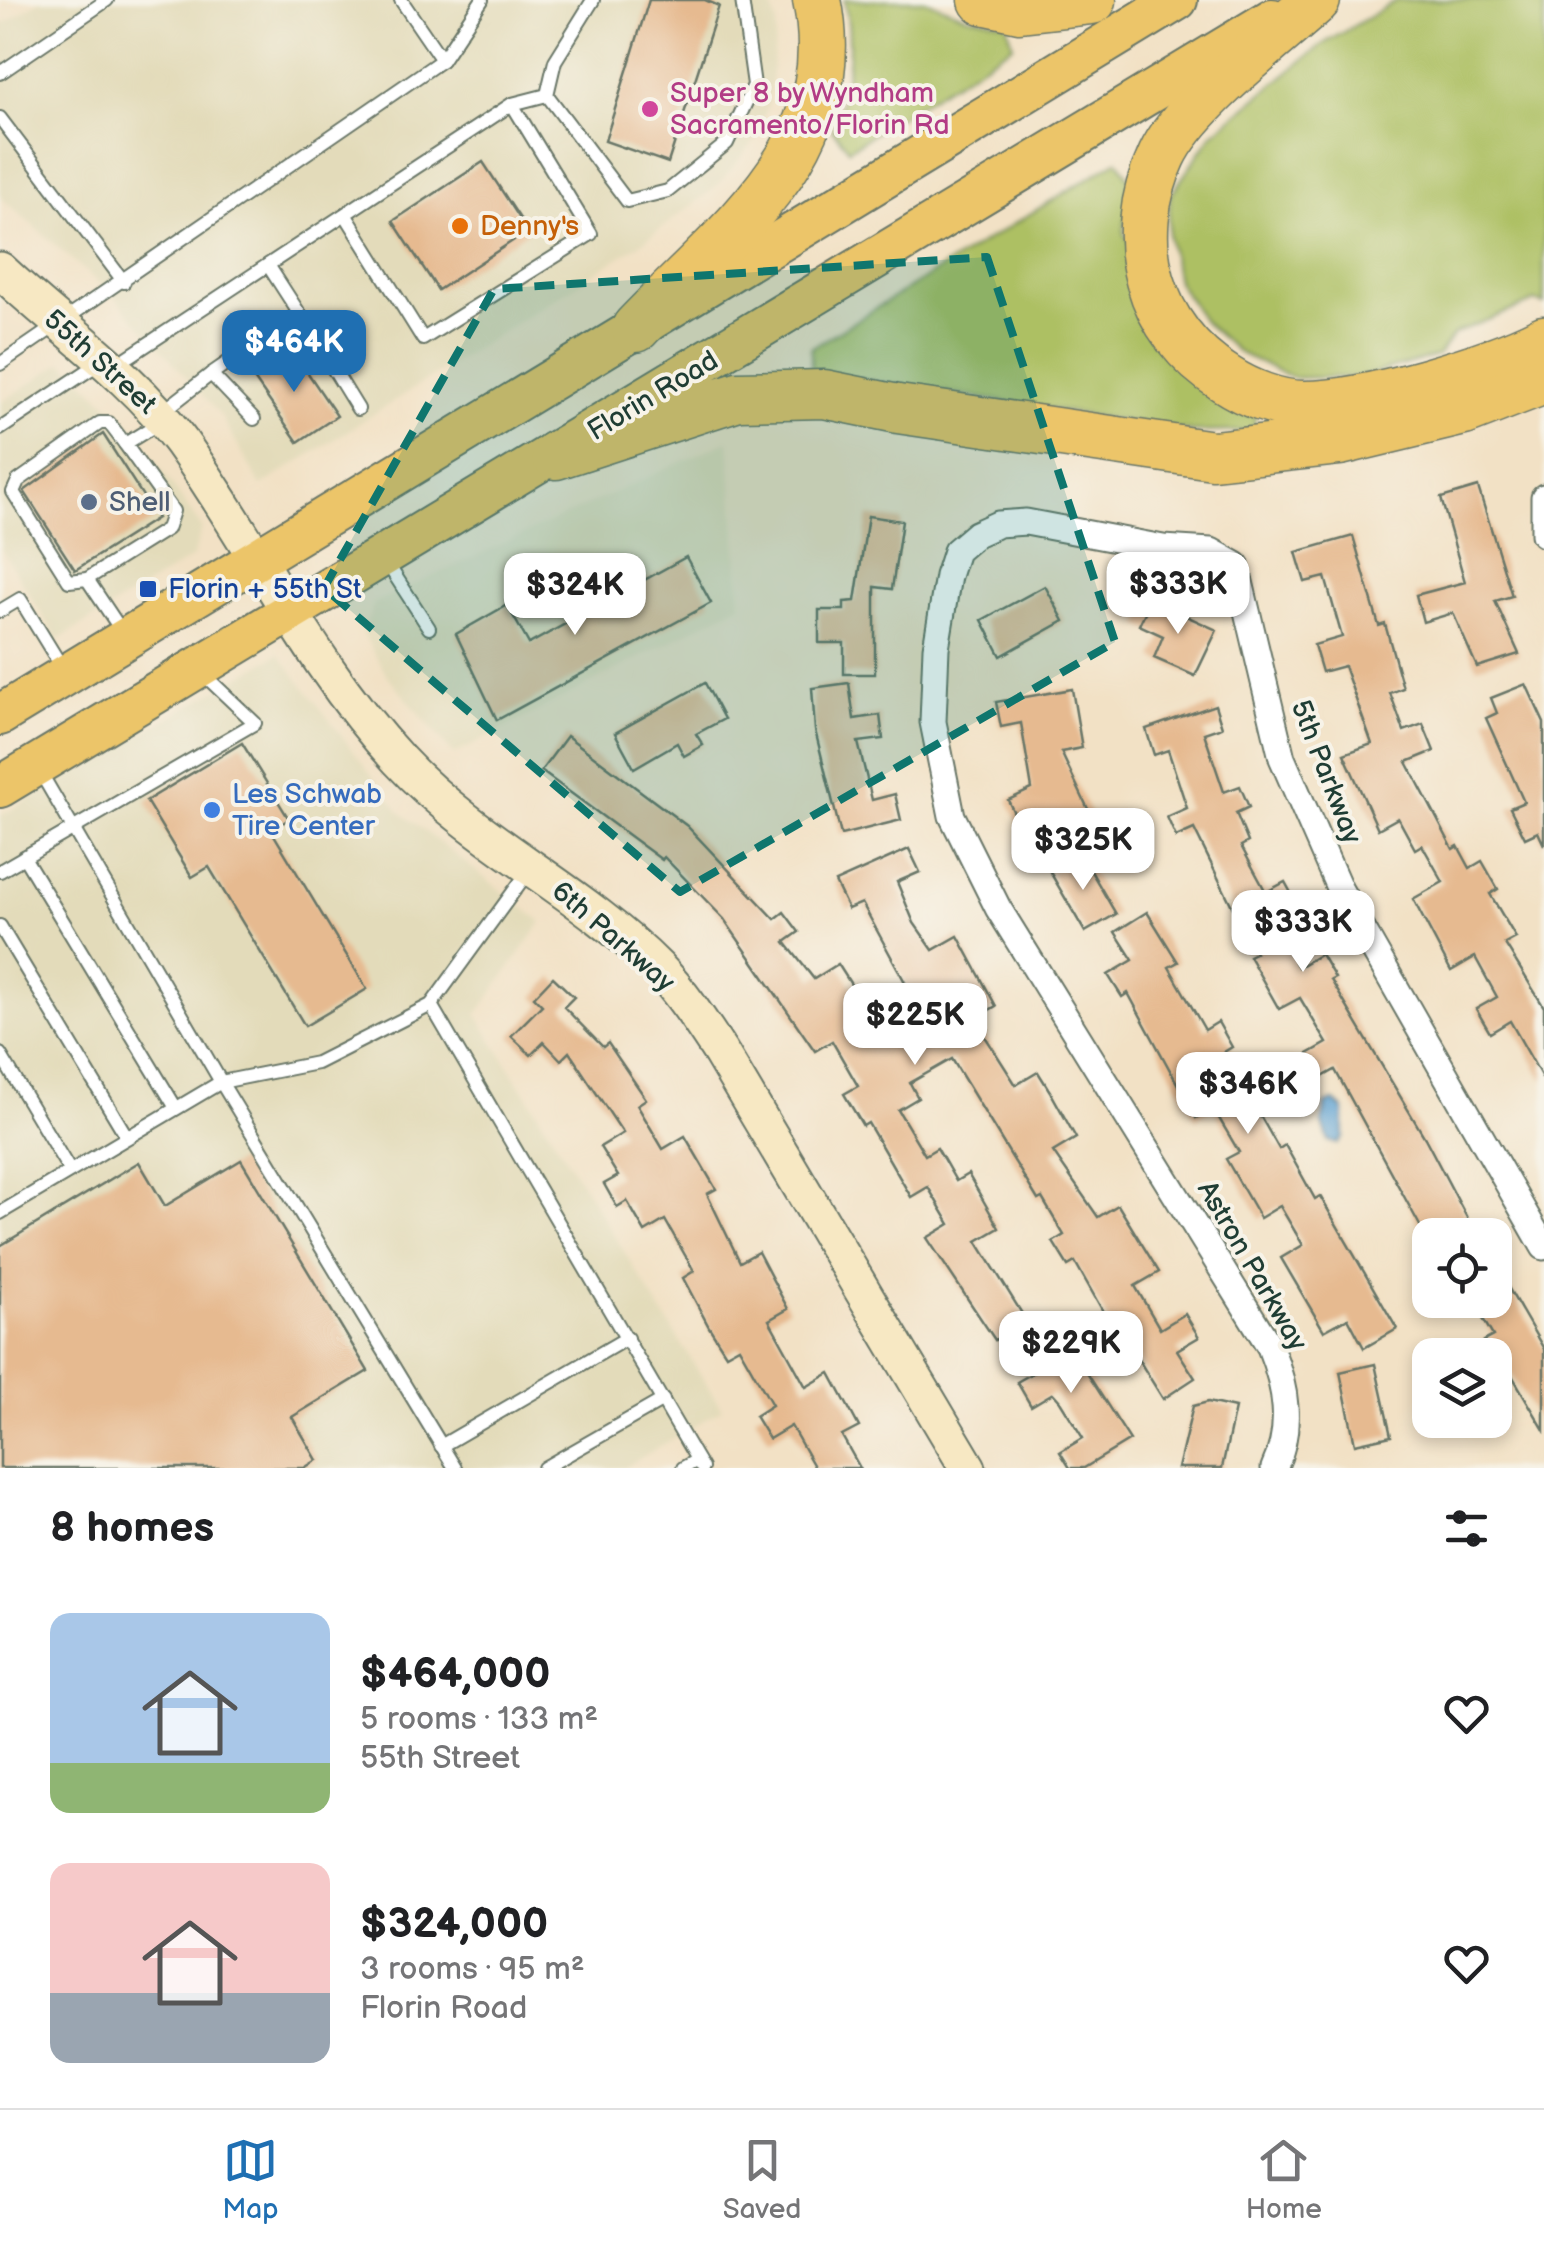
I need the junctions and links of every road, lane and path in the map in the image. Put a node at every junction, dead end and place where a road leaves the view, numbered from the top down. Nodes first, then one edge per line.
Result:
1 (107, 0) edge
2 (401, 0) edge
3 (482, 0) edge
4 (593, 0) edge
5 (742, 0) edge
6 (817, 0) edge
7 (983, 0) edge
8 (1092, 0) edge
9 (1177, 0) edge
10 (1303, 0) edge
11 (1316, 0) edge
12 (442, 60) junction
13 (0, 74) edge
14 (547, 95) junction
15 (512, 104) junction
16 (0, 118) edge
17 (345, 214) junction
18 (268, 265) junction
19 (0, 270) edge
20 (124, 282) junction
21 (299, 313) junction
22 (60, 326) junction
23 (636, 328) junction
24 (1544, 340) edge
25 (0, 364) edge
26 (107, 364) junction
27 (211, 374) junction
28 (1544, 380) edge
29 (358, 409) dead end
30 (161, 417) junction
31 (254, 419) dead end
32 (0, 429) edge
33 (125, 444) junction
34 (556, 456) junction
35 (1544, 498) edge
36 (1544, 534) edge
37 (384, 558) junction
38 (256, 562) junction
39 (1236, 565) joint
40 (87, 579) junction
41 (0, 611) edge
42 (288, 616) junction
43 (429, 628) dead end
44 (126, 640) junction
45 (198, 669) junction
46 (66, 676) junction
47 (0, 715) edge
48 (37, 765) junction
49 (0, 787) edge
50 (73, 827) junction
51 (24, 856) junction
52 (530, 869) junction
53 (0, 871) edge
54 (0, 926) edge
55 (430, 1005) junction
56 (0, 1054) edge
57 (221, 1082) junction
58 (176, 1108) junction
59 (127, 1137) junction
60 (70, 1171) junction
61 (0, 1212) edge
62 (1544, 1247) edge
63 (627, 1338) junction
64 (663, 1400) junction
65 (441, 1446) junction
66 (700, 1464) edge
67 (454, 1468) edge
68 (544, 1468) edge
69 (683, 1468) edge
70 (968, 1468) edge
71 (1274, 1468) edge

1 - 13 lane
2 - 12 lane
3 - 12 lane
4 - 14 lane
5 - 14 lane
6 - 23 highway
7 - 8 highway
9 - 23 main road
10 - 34 main road, Florin Road
11 - 24 highway
12 - 20 lane
14 - 15 lane
15 - 17 lane
15 - 17 lane
16 - 20 lane
17 - 18 lane
18 - 21 lane
18 - 26 lane
19 - 22 street, 55th Street
20 - 22 lane
21 - 27 lane
21 - 29 lane
22 - 25 lane
22 - 26 street, 55th Street
23 - 38 main road
26 - 30 street, 55th Street
26 - 32 lane
27 - 30 lane
27 - 31 lane
28 - 34 highway
30 - 33 lane
30 - 38 street, 55th Street
33 - 40 lane
33 - 40 lane
34 - 37 main road, Florin Road
35 - 36 street
37 - 42 main road, Florin Road
37 - 43 lane
38 - 42 street, 6th Parkway
38 - 44 main road
39 - 62 street, 5th Parkway
39 - 71 street, Astron Parkway
40 - 44 lane
41 - 46 lane
42 - 45 main road, Florin Road
42 - 52 street, 6th Parkway
44 - 46 main road
45 - 48 main road, Florin Road
45 - 50 lane
46 - 47 main road
48 - 49 main road, Florin Road
48 - 50 lane
50 - 51 lane
50 - 57 lane
51 - 53 lane
51 - 58 lane
52 - 55 lane
52 - 70 street, 6th Parkway
54 - 59 lane
55 - 57 lane
55 - 63 lane
56 - 60 lane
57 - 58 lane
57 - 65 lane
58 - 59 lane
59 - 60 lane
60 - 61 lane
63 - 64 lane
63 - 65 lane
64 - 66 lane
64 - 68 lane
65 - 67 lane
66 - 69 lane

